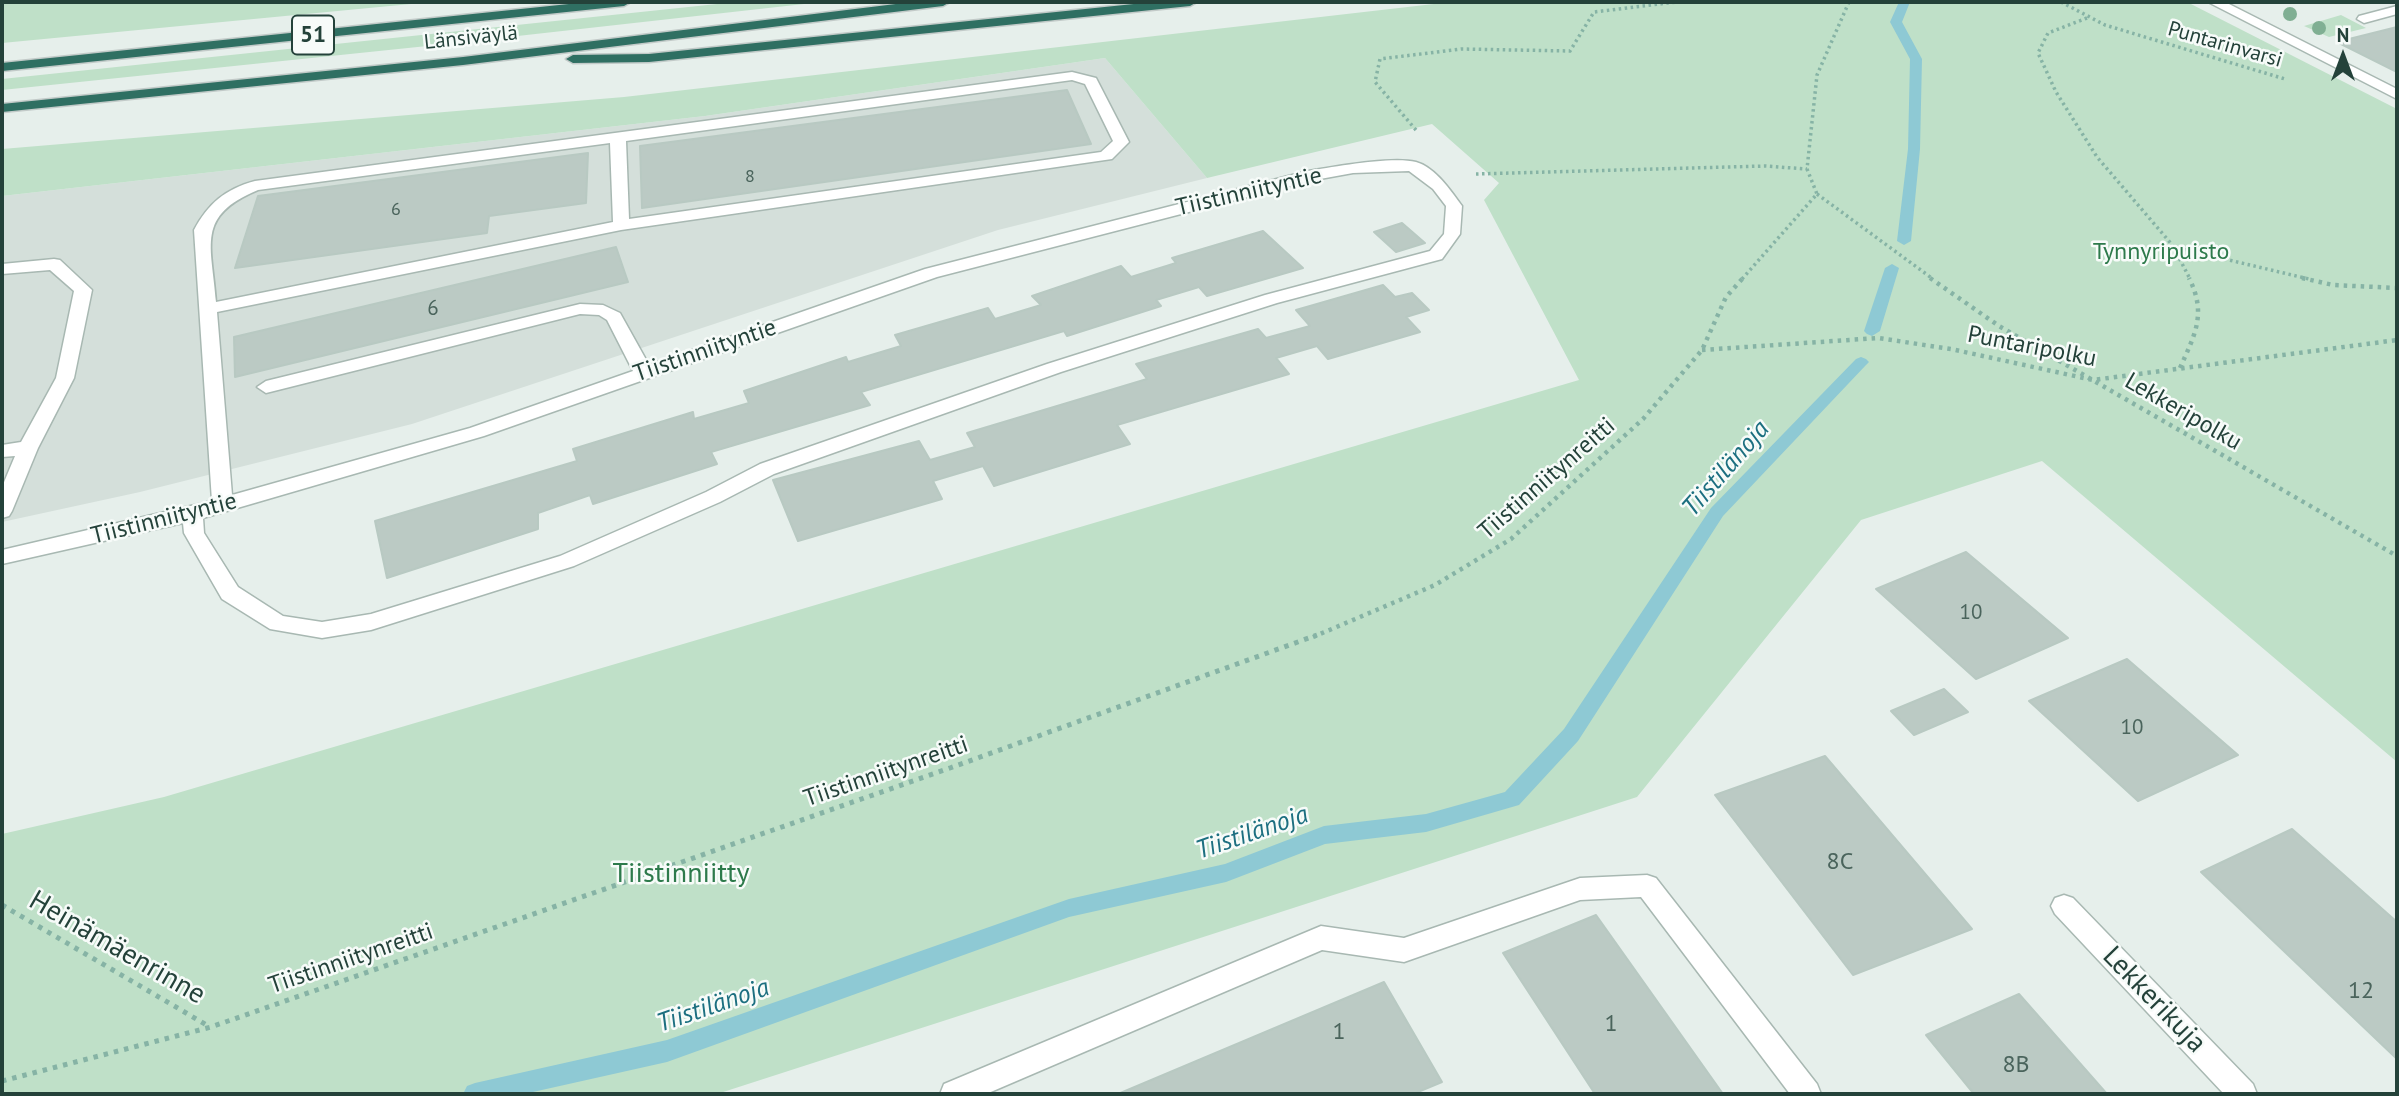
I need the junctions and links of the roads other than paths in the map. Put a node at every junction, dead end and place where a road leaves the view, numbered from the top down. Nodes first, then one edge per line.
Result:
1 (624, 2) edge
2 (943, 2) edge
3 (1190, 2) edge
4 (2215, 2) edge
5 (2397, 10) edge
6 (2364, 19) dead end
7 (463, 61) junction
8 (2, 66) edge
9 (2397, 94) edge
10 (2, 108) edge
11 (618, 137) junction
12 (621, 225) junction
13 (2, 269) edge
14 (208, 309) junction
15 (644, 373) junction
16 (265, 387) dead end
17 (28, 448) junction
18 (2, 451) edge
19 (223, 505) junction
20 (2, 511) edge
21 (192, 514) junction
22 (2, 558) edge
23 (2064, 906) dead end
24 (954, 1094) edge
25 (1807, 1094) edge
26 (2243, 1094) edge

1 - 8 highway, Länsiväylä / 51
2 - 7 highway, Länsiväylä / 51
3 - 7 highway
4 - 9 street
5 - 6 street
7 - 10 highway, Länsiväylä / 51
11 - 12 street
11 - 12 street
11 - 14 street
12 - 14 street
13 - 17 street
14 - 19 street
15 - 16 street
15 - 19 street, Tiistinniityntie
15 - 21 street, Tiistinniityntie
17 - 18 street
17 - 20 street
19 - 21 street, Tiistinniityntie
21 - 22 street, Tiistinniityntie
23 - 26 street, Lekkerikuja
24 - 25 street

